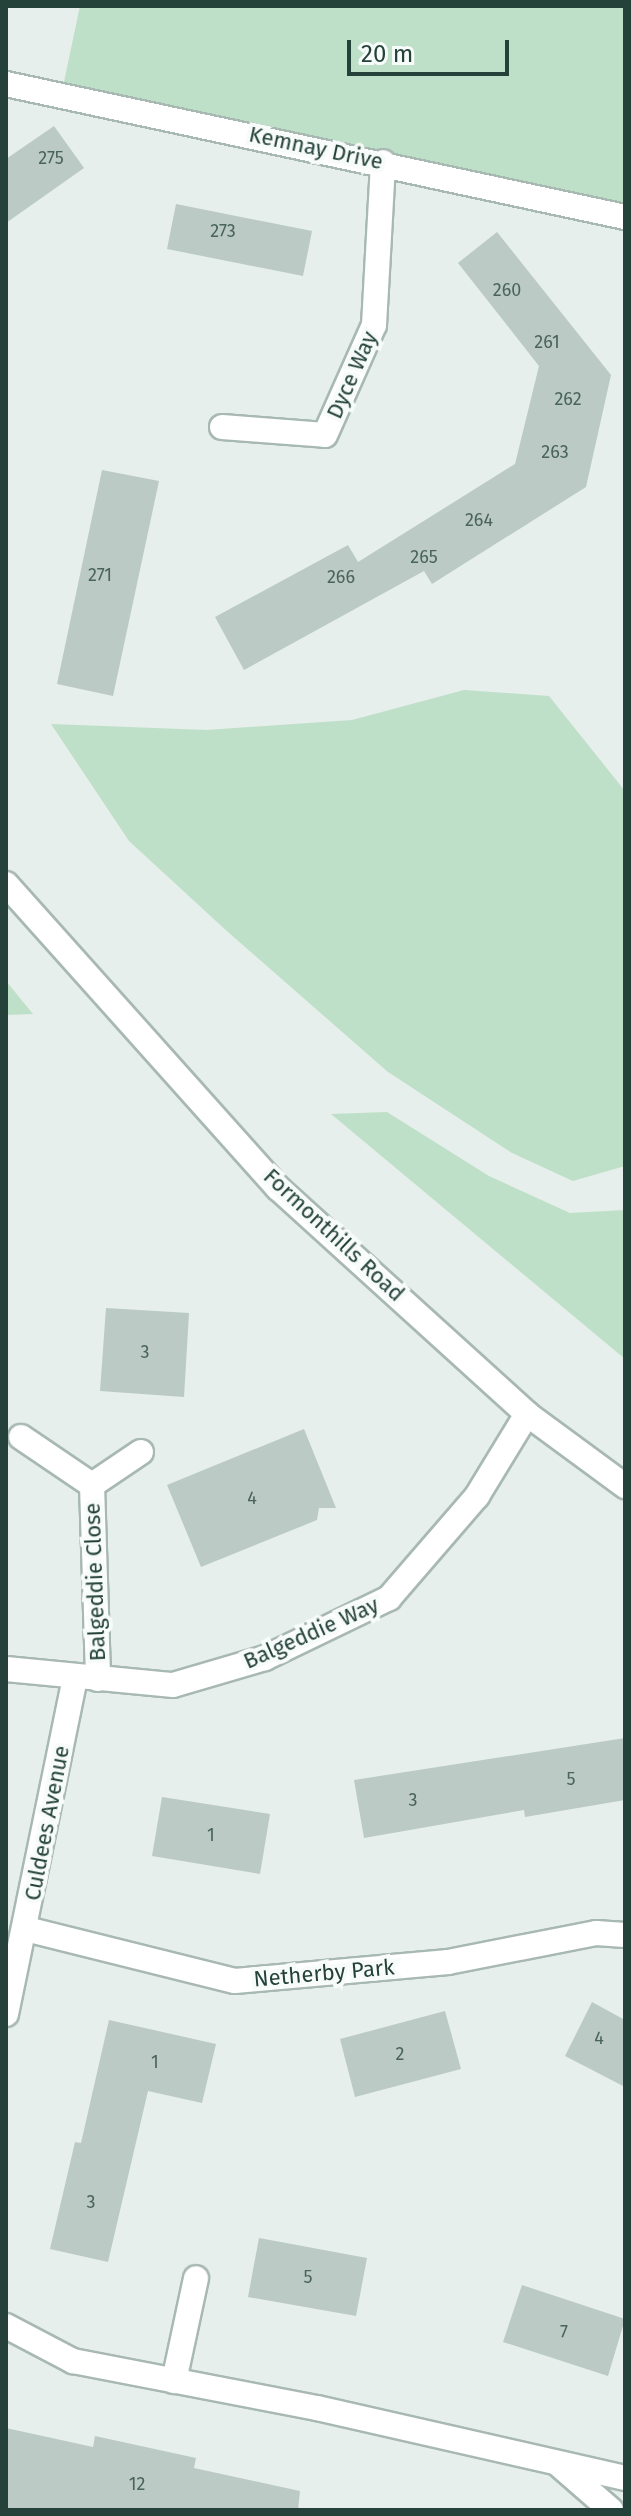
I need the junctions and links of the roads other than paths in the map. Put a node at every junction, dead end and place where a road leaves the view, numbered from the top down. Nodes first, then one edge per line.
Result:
1 (6, 84) edge
2 (383, 162) junction
3 (625, 217) edge
4 (222, 427) dead end
5 (6, 884) edge
6 (527, 1414) junction
7 (21, 1437) dead end
8 (141, 1452) dead end
9 (92, 1485) junction
10 (625, 1486) edge
11 (6, 1669) edge
12 (87, 1679) junction
13 (26, 1929) junction
14 (625, 1935) edge
15 (6, 2014) edge
16 (196, 2278) dead end
17 (6, 2326) edge
18 (174, 2381) junction
19 (556, 2462) junction
20 (625, 2478) edge
21 (611, 2510) edge

1 - 2 street, Kemnay Drive
2 - 3 street, Kemnay Drive
2 - 4 street, Dyce Way
5 - 6 street, Formonthills Road
6 - 10 street, Formonthills Road
6 - 12 street, Balgeddie Way
7 - 9 street, Balgeddie Close
8 - 9 street, Balgeddie Close
9 - 12 street, Balgeddie Close
11 - 12 street, Balgeddie Way
12 - 13 street, Culdees Avenue
13 - 14 street, Netherby Park
13 - 15 street, Culdees Avenue
16 - 18 street
17 - 18 street
18 - 19 street
19 - 20 street
19 - 21 street

